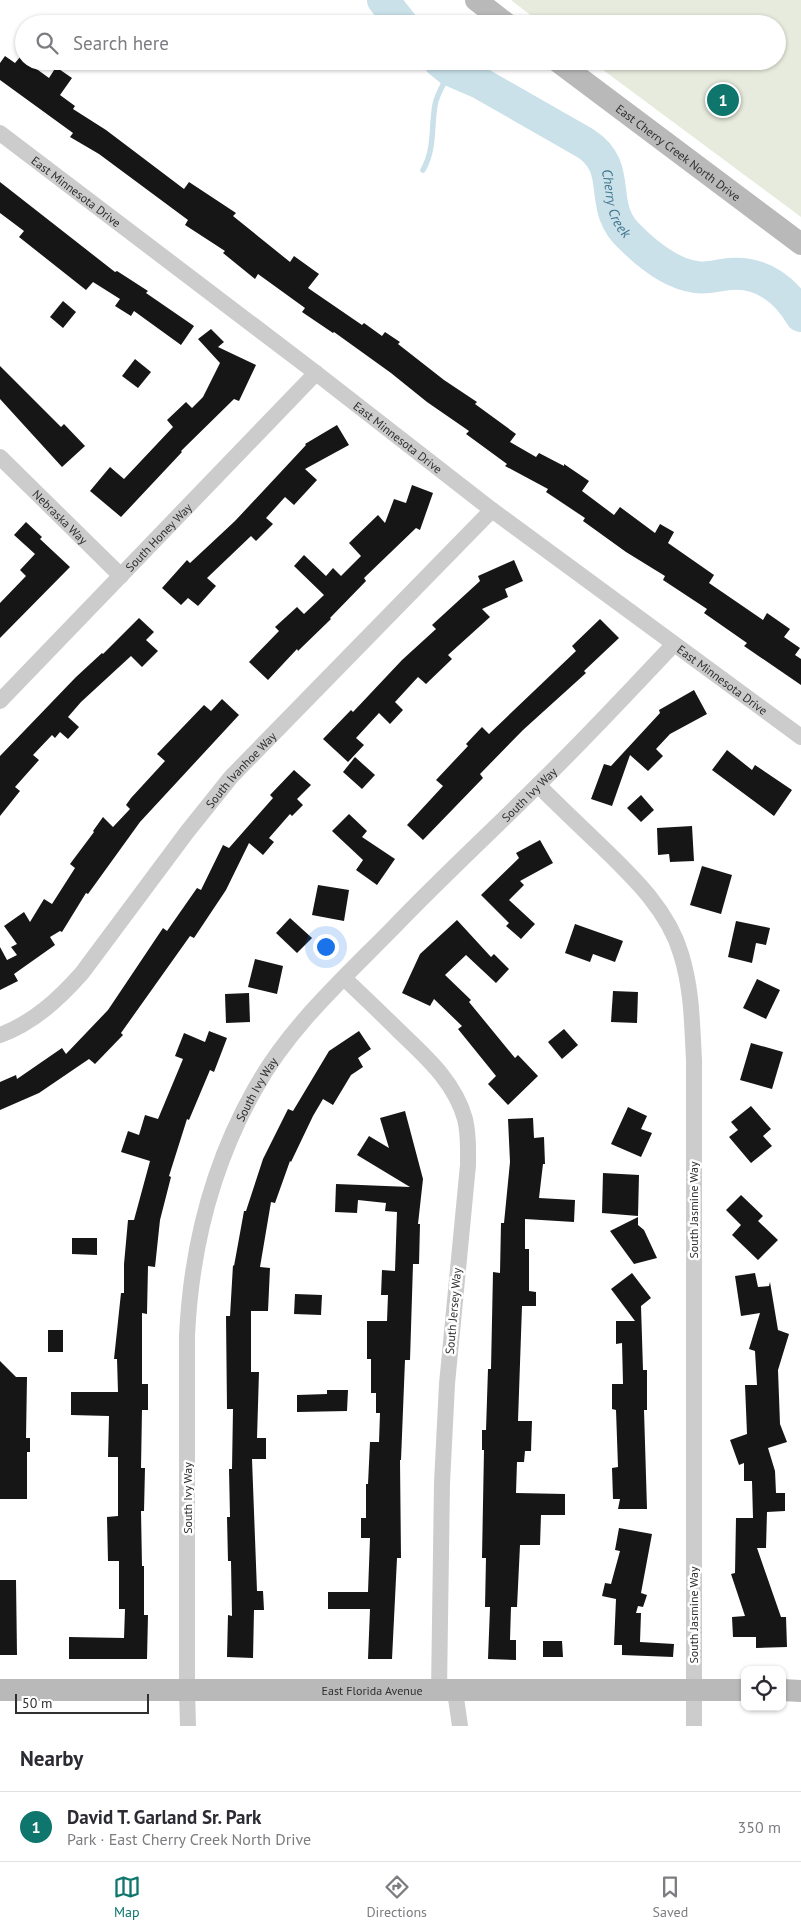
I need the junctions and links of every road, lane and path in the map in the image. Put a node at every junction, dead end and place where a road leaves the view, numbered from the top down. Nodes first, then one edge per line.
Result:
1 (476, 0) edge
2 (496, 15) edge
3 (569, 70) edge
4 (0, 133) edge
5 (801, 244) edge
6 (316, 373) junction
7 (0, 457) edge
8 (492, 510) junction
9 (121, 576) junction
10 (674, 644) junction
11 (0, 701) edge
12 (801, 737) edge
13 (538, 785) junction
14 (344, 978) junction
15 (0, 1035) edge
16 (0, 1690) edge
17 (187, 1690) junction
18 (694, 1690) junction
19 (741, 1690) edge
20 (786, 1690) edge
21 (801, 1690) edge
22 (447, 1691) junction
23 (188, 1726) edge
24 (460, 1726) edge
25 (694, 1726) edge

1 - 2 street
3 - 5 street, East Cherry Creek North Drive
4 - 6 street, East Minnesota Drive
6 - 8 street, East Minnesota Drive
6 - 9 street, South Honey Way
7 - 9 street, Nebraska Way
8 - 10 street, East Minnesota Drive
8 - 15 street, South Ivanhoe Way
9 - 11 street, South Honey Way
10 - 12 street, East Minnesota Drive
10 - 13 street, South Ivy Way
13 - 14 street, South Ivy Way
13 - 18 street, South Jasmine Way
14 - 17 street, South Ivy Way
14 - 22 street, South Jersey Way
16 - 17 street, East Florida Avenue
17 - 22 street, East Florida Avenue
17 - 23 street, South Ivy Way
18 - 19 street, East Florida Avenue
18 - 22 street, East Florida Avenue
18 - 25 street, South Jasmine Way
20 - 21 street
22 - 24 street, South Jersey Way

